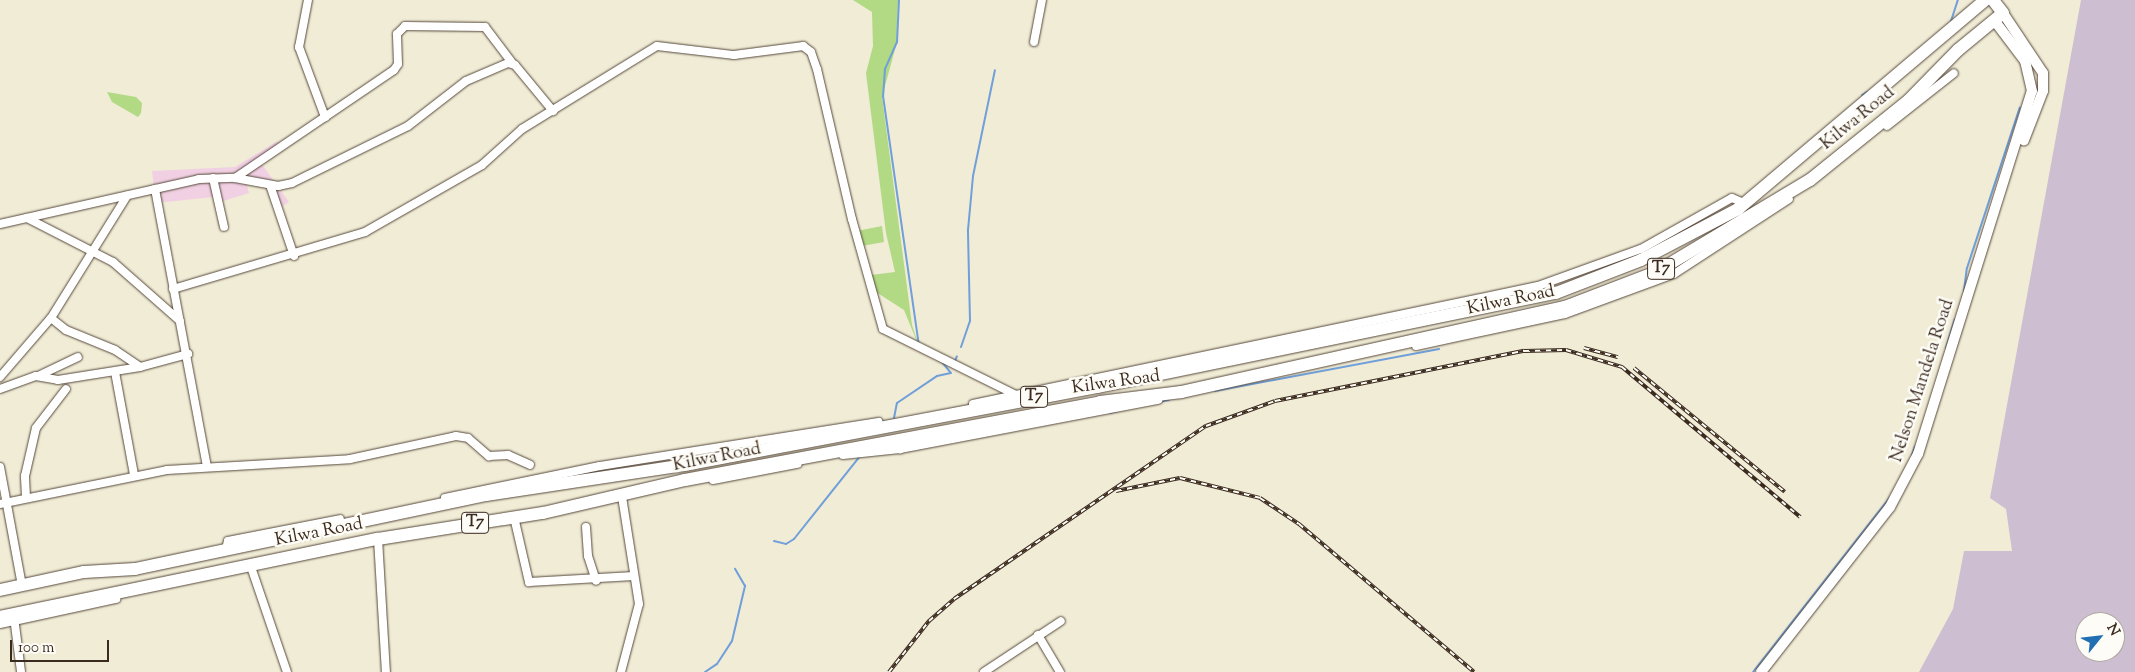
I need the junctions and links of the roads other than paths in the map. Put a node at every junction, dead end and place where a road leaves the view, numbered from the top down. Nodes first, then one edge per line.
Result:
1 (308, 0) edge
2 (1042, 0) edge
3 (1984, 1) edge
4 (1999, 17) junction
5 (1034, 42) dead end
6 (513, 64) junction
7 (1954, 73) dead end
8 (553, 111) junction
9 (325, 117) junction
10 (213, 178) junction
11 (235, 178) junction
12 (270, 185) junction
13 (155, 189) junction
14 (127, 196) junction
15 (1997, 206) junction
16 (27, 218) junction
17 (0, 224) edge
18 (224, 226) dead end
19 (93, 249) junction
20 (294, 256) junction
21 (173, 289) junction
22 (50, 318) junction
23 (180, 321) junction
24 (188, 354) junction
25 (78, 357) dead end
26 (140, 367) junction
27 (115, 372) junction
28 (36, 376) junction
29 (0, 377) edge
30 (0, 388) edge
31 (66, 389) dead end
32 (1020, 397) junction
33 (898, 445) junction
34 (530, 465) dead end
35 (207, 466) junction
36 (0, 467) edge
37 (134, 475) junction
38 (26, 497) junction
39 (622, 499) junction
40 (3, 503) edge
41 (514, 520) junction
42 (586, 528) dead end
43 (378, 542) junction
44 (250, 567) junction
45 (634, 576) junction
46 (596, 581) junction
47 (0, 584) edge
48 (22, 585) junction
49 (0, 590) edge
50 (0, 617) edge
51 (14, 618) junction
52 (1061, 621) dead end
53 (0, 624) edge
54 (1038, 635) junction
55 (21, 672) edge
56 (286, 672) edge
57 (386, 672) edge
58 (622, 672) edge
59 (984, 672) edge
60 (1060, 672) edge
61 (1761, 672) edge

1 - 9 street
2 - 5 street
3 - 4 highway, T7
3 - 32 highway, Kilwa Road / T7
4 - 15 main road, Nelson Mandela Road / T7
4 - 15 main road, Nelson Mandela Road / T7
4 - 33 highway, Kilwa Road / T7
6 - 8 street
6 - 9 street
6 - 12 street
7 - 33 street
8 - 20 street
8 - 32 street
9 - 11 street
10 - 11 street
10 - 13 street
10 - 18 street
11 - 12 street
12 - 20 street
13 - 14 street
13 - 21 street
14 - 16 street
14 - 19 street
15 - 61 main road, Nelson Mandela Road
16 - 17 street
16 - 19 street
19 - 22 street
19 - 23 street
20 - 21 street
21 - 23 street
22 - 26 street
22 - 29 street
23 - 24 street
24 - 26 street
24 - 35 street
25 - 28 street
26 - 27 street
27 - 28 street
27 - 37 street
28 - 30 street
31 - 38 street
32 - 48 highway, Kilwa Road / T7
33 - 39 highway, Kilwa Road / T7
34 - 35 street
35 - 37 street
36 - 40 street
37 - 38 street
38 - 40 street
39 - 41 highway, Kilwa Road / T7
39 - 45 street
40 - 48 street
41 - 43 highway, Kilwa Road / T7
41 - 46 street
42 - 46 street
43 - 44 highway, Kilwa Road / T7
43 - 57 street
44 - 51 highway, Kilwa Road / T7
44 - 56 street
45 - 46 street
45 - 58 street
47 - 48 street
48 - 49 highway, Kilwa Road / T7
50 - 51 highway, Kilwa Road / T7
51 - 53 street
51 - 55 street
52 - 54 street
54 - 59 street
54 - 60 street

